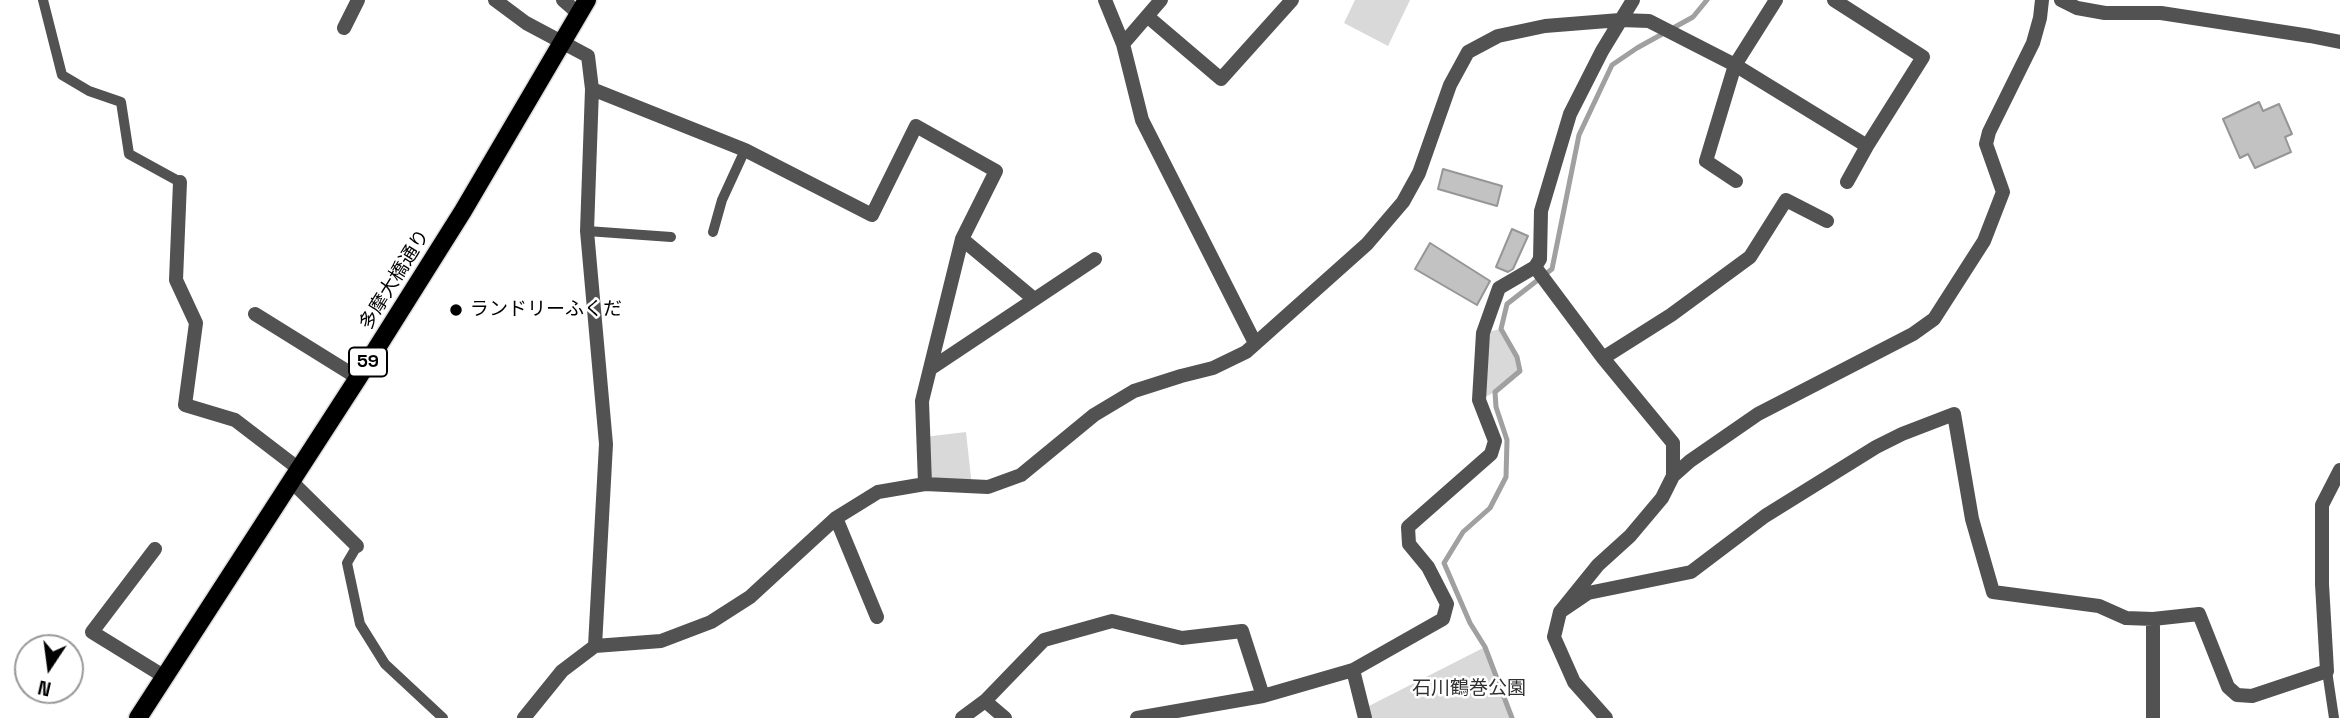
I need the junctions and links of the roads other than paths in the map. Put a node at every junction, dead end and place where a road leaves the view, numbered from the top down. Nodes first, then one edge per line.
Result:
1 (43, 0) edge
2 (358, 0) edge
3 (495, 0) edge
4 (563, 0) edge
5 (1105, 0) edge
6 (1161, 0) edge
7 (1292, 0) edge
8 (1633, 0) edge
9 (1776, 0) edge
10 (1833, 0) edge
11 (2042, 0) edge
12 (2061, 0) edge
13 (583, 7) edge
14 (1147, 16) junction
15 (1620, 20) junction
16 (344, 28) dead end
17 (564, 42) junction
18 (2340, 42) edge
19 (1123, 44) junction
20 (1735, 65) junction
21 (592, 89) junction
22 (1867, 146) junction
23 (745, 150) junction
24 (1735, 181) dead end
25 (180, 182) joint
26 (1847, 182) dead end
27 (1828, 221) dead end
28 (587, 231) junction
29 (713, 232) dead end
30 (671, 237) dead end
31 (962, 239) junction
32 (1095, 259) dead end
33 (1537, 269) junction
34 (1034, 299) junction
35 (255, 314) dead end
36 (1255, 343) junction
37 (1602, 358) junction
38 (930, 369) junction
39 (358, 379) junction
40 (2340, 470) edge
41 (295, 475) junction
42 (1673, 476) junction
43 (925, 484) junction
44 (836, 518) junction
45 (357, 546) joint
46 (155, 549) dead end
47 (1560, 612) junction
48 (877, 617) dead end
49 (2153, 619) junction
50 (596, 646) junction
51 (1353, 670) junction
52 (2327, 671) junction
53 (165, 677) junction
54 (1263, 696) junction
55 (985, 701) junction
56 (138, 718) edge
57 (443, 718) edge
58 (524, 718) edge
59 (962, 718) edge
60 (1005, 718) edge
61 (1137, 718) edge
62 (1365, 718) edge
63 (1606, 718) edge
64 (2153, 718) edge
65 (2334, 718) edge

1 - 25 lane
2 - 16 street
3 - 17 street
4 - 13 street
5 - 19 street
6 - 14 street
7 - 14 street
8 - 15 street
9 - 20 street
10 - 22 street
11 - 42 street
12 - 18 street
13 - 17 main road, 多摩大橋通り / 59
14 - 19 street
15 - 20 street
15 - 33 street
15 - 36 street
17 - 21 street
17 - 39 main road, 多摩大橋通り / 59
19 - 36 street
20 - 22 street
20 - 24 street
21 - 23 street
21 - 28 street
22 - 26 street
23 - 29 lane
23 - 31 street
25 - 41 street
27 - 37 street
28 - 30 lane
28 - 50 street
31 - 34 street
31 - 38 street
32 - 34 street
33 - 37 street
33 - 51 street
34 - 38 street
35 - 39 street
36 - 43 street
37 - 42 street
38 - 43 street
39 - 41 main road, 多摩大橋通り / 59
40 - 52 street
41 - 45 street
41 - 53 main road, 多摩大橋通り / 59
42 - 47 street
43 - 44 street
44 - 48 street
44 - 50 street
45 - 57 lane
46 - 53 street
47 - 49 street
47 - 63 street
49 - 52 street
49 - 64 street
50 - 58 street
51 - 54 street
51 - 62 street
52 - 65 lane
53 - 56 main road, 多摩大橋通り / 59
54 - 55 street
54 - 61 street
55 - 59 street
55 - 60 street

